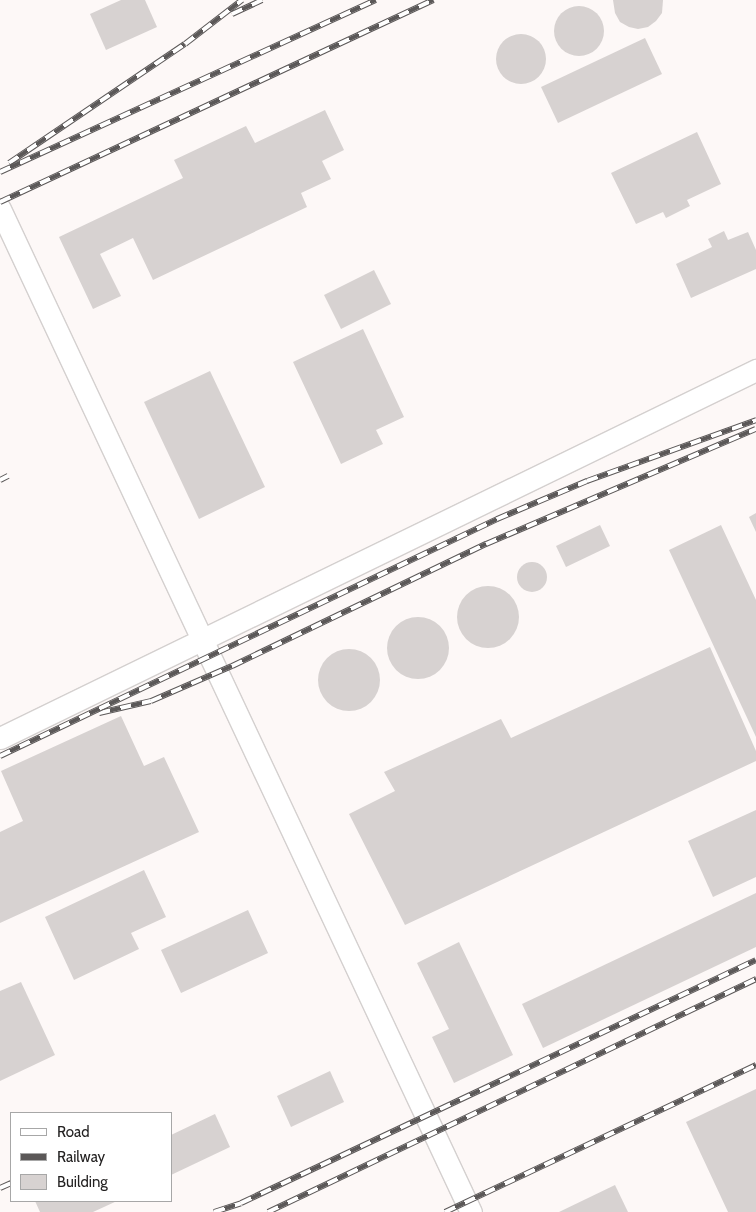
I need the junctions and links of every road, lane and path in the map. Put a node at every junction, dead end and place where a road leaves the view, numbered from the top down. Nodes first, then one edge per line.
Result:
1 (0, 209) edge
2 (756, 370) edge
3 (202, 640) junction
4 (0, 738) edge
5 (471, 1212) edge

1 - 3 street
2 - 3 street
3 - 4 street
3 - 5 street

